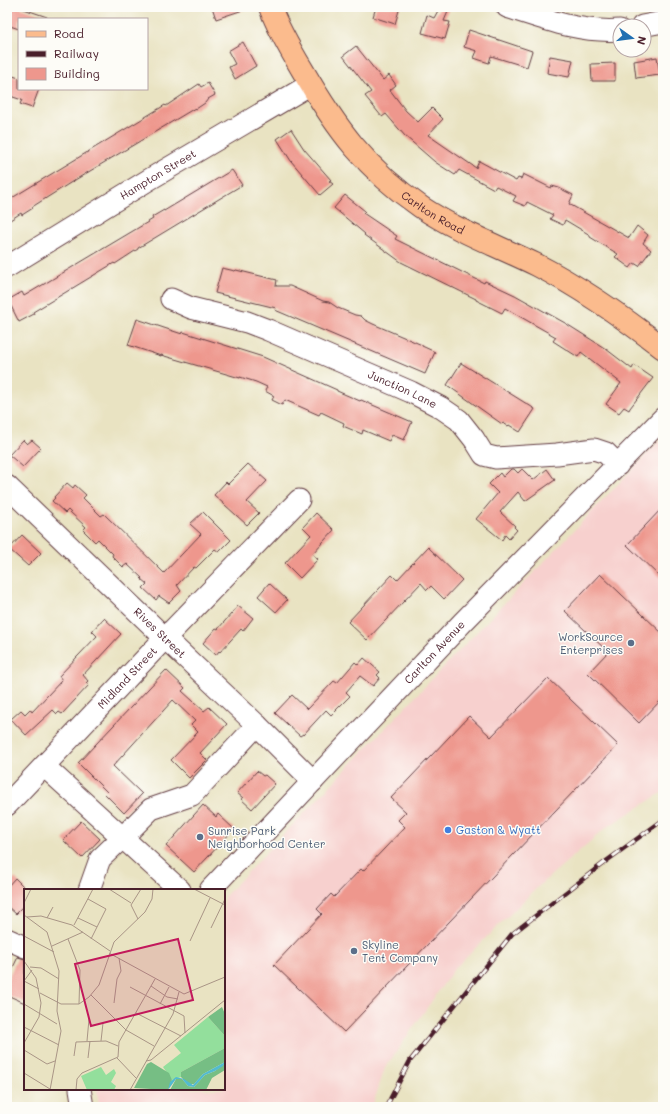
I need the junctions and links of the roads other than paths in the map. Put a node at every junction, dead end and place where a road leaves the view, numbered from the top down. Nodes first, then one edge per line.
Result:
1 (270, 7) edge
2 (507, 7) edge
3 (663, 22) edge
4 (652, 24) edge
5 (612, 30) edge
6 (311, 84) junction
7 (7, 267) edge
8 (171, 299) dead end
9 (663, 348) edge
10 (663, 418) edge
11 (618, 465) junction
12 (10, 496) edge
13 (299, 500) dead end
14 (165, 638) junction
15 (257, 725) junction
16 (44, 766) junction
17 (313, 781) junction
18 (7, 805) edge
19 (123, 836) junction
20 (89, 889) edge
21 (179, 889) edge
22 (211, 889) edge
23 (7, 939) edge
24 (24, 947) edge
25 (80, 1090) edge
26 (83, 1107) edge

1 - 6 main road, Carlton Road
2 - 5 street
3 - 4 street
6 - 7 street, Hampton Street
6 - 9 main road, Carlton Road
8 - 11 street, Junction Lane
10 - 11 street, Carlton Avenue
11 - 17 street, Carlton Avenue
12 - 14 street, Rives Street
13 - 14 street, Midland Street
14 - 15 street, Rives Street
14 - 16 street, Midland Street
15 - 17 street, Rives Street
15 - 19 street
16 - 18 street, Midland Street
16 - 19 street
17 - 22 street, Carlton Avenue
19 - 20 street
19 - 21 street
23 - 24 street
25 - 26 street

